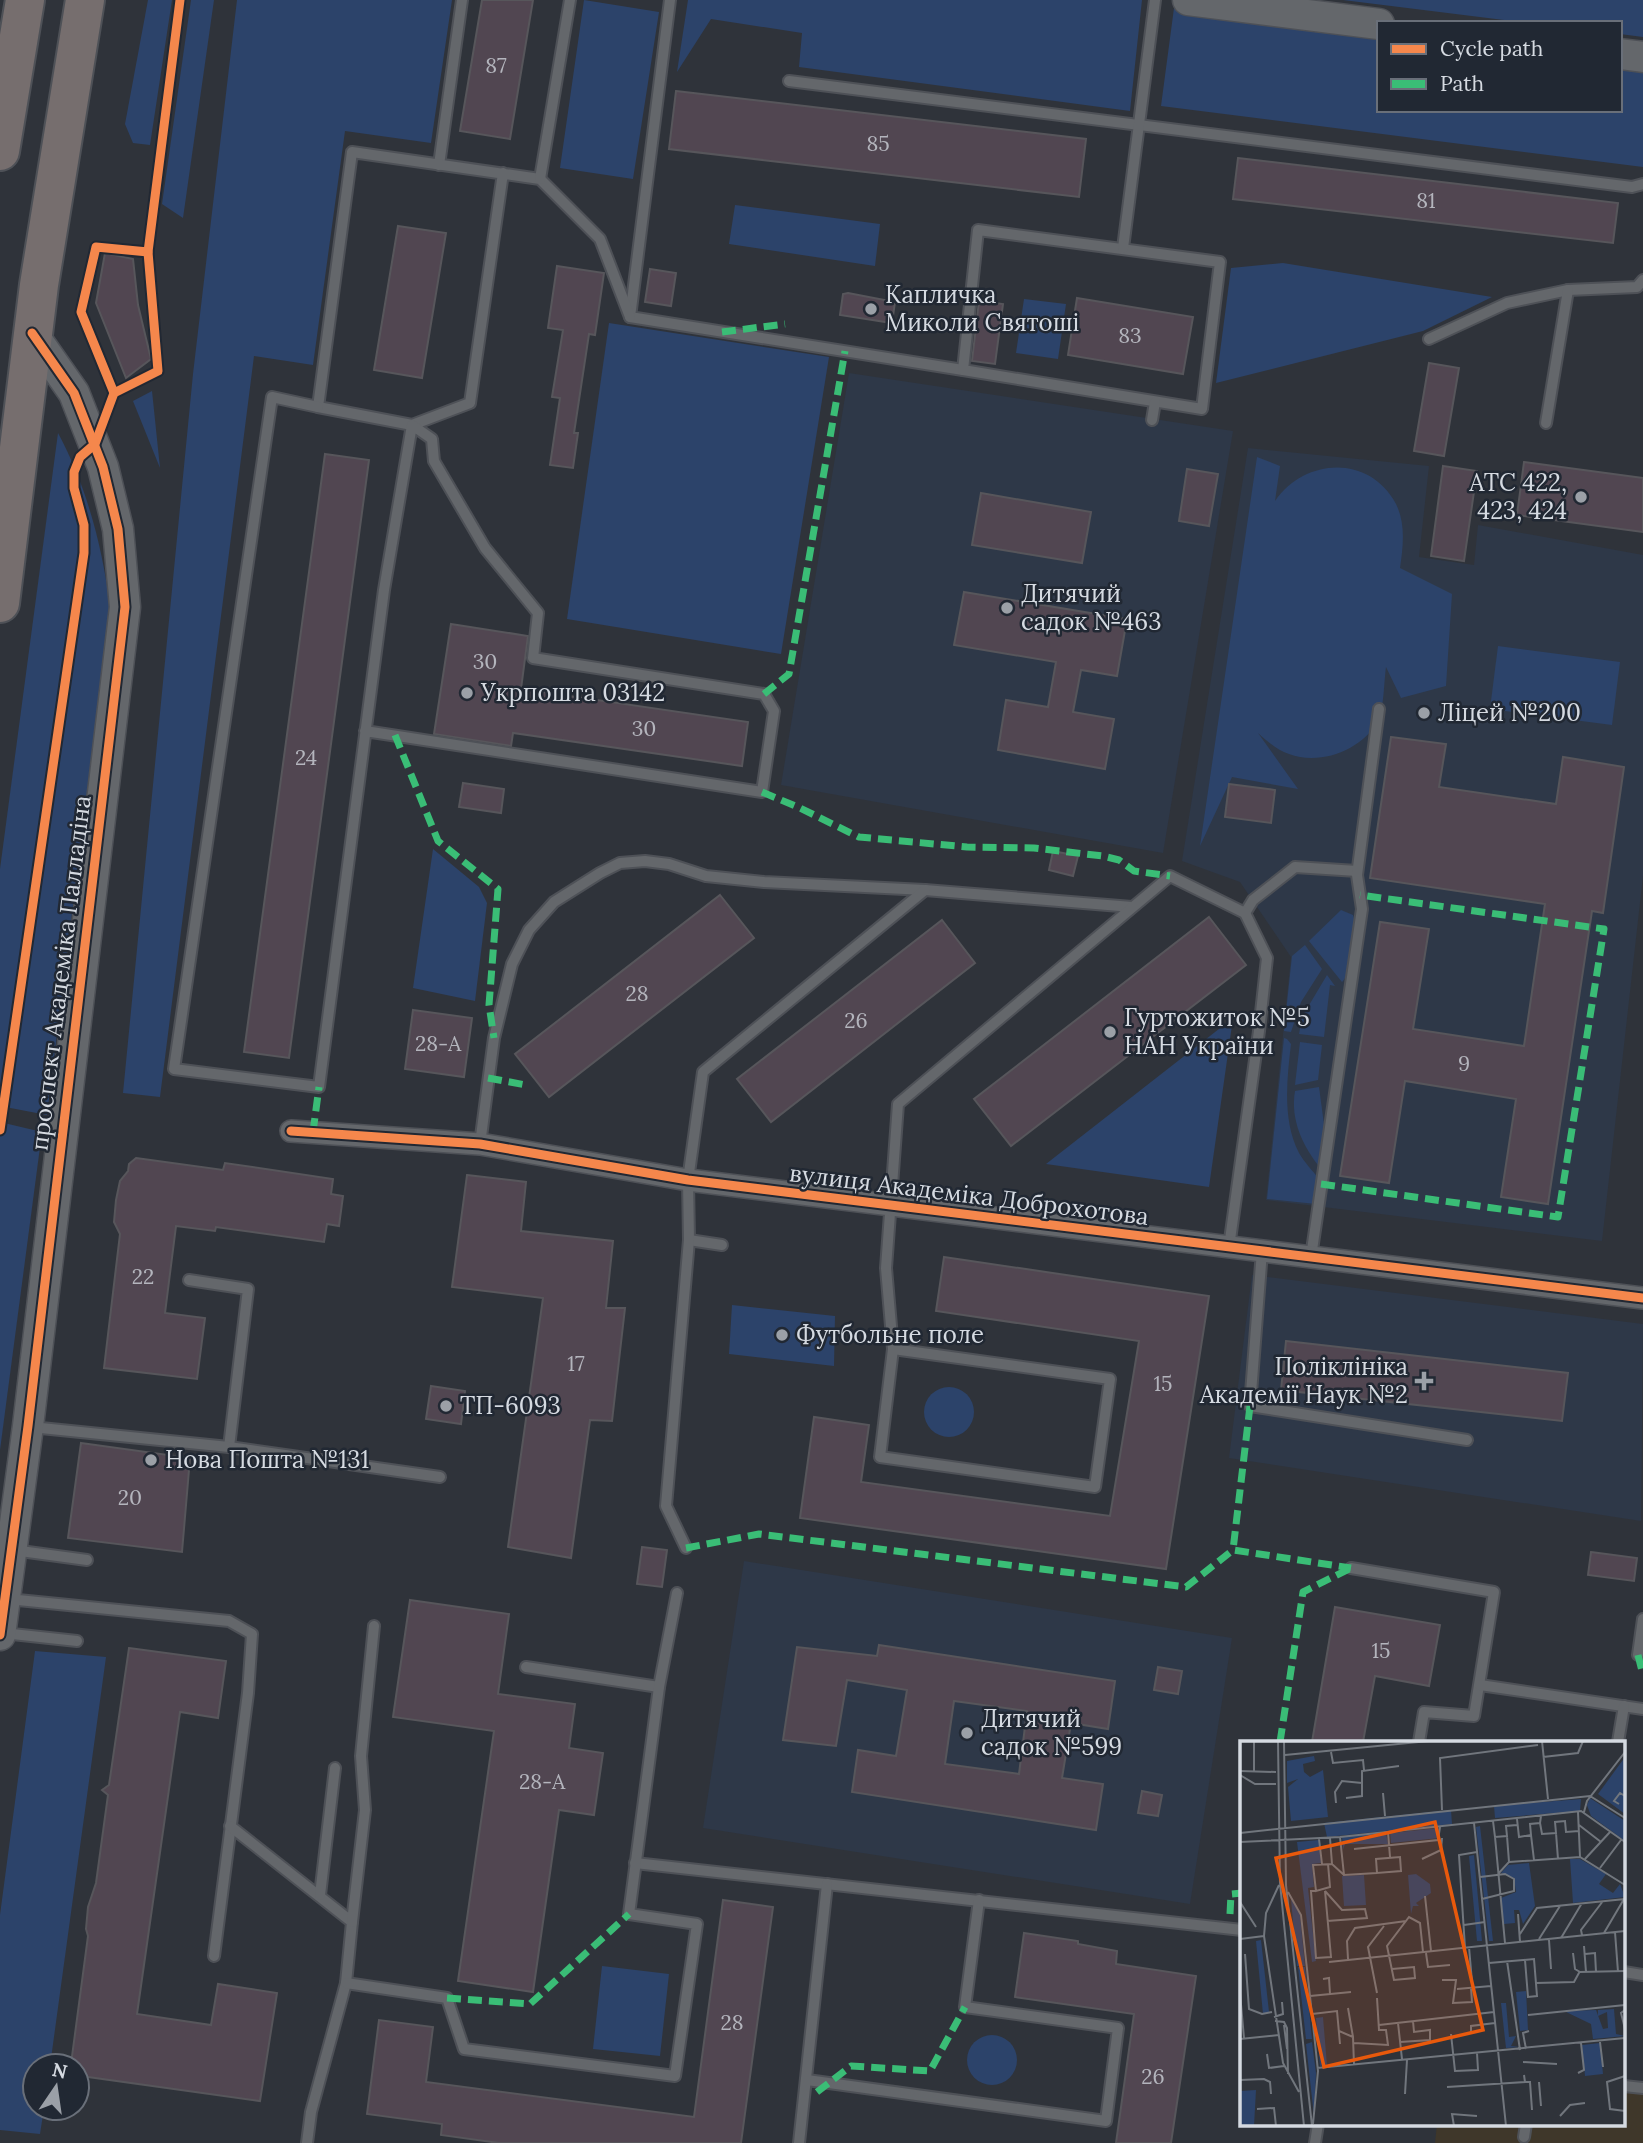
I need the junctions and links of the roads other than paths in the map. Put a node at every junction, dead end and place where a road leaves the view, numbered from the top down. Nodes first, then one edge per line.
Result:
1 (25, 0) edge
2 (85, 0) edge
3 (462, 0) edge
4 (570, 0) edge
5 (670, 0) edge
6 (1155, 0) edge
7 (1188, 0) edge
8 (1377, 24) edge
9 (1622, 54) edge
10 (1643, 57) edge
11 (789, 81) dead end
12 (1139, 125) junction
13 (0, 151) edge
14 (439, 165) junction
15 (503, 173) junction
16 (540, 178) junction
17 (1643, 184) edge
18 (1123, 248) junction
19 (1643, 281) edge
20 (1568, 290) junction
21 (630, 317) junction
22 (32, 332) junction
23 (1430, 339) dead end
24 (963, 370) junction
25 (1155, 402) junction
26 (318, 407) junction
27 (1152, 420) dead end
28 (1546, 423) dead end
29 (412, 425) junction
30 (0, 603) edge
31 (1379, 709) dead end
32 (365, 731) junction
33 (1357, 871) junction
34 (925, 890) junction
35 (1132, 907) junction
36 (1245, 913) junction
37 (291, 1131) dead end
38 (480, 1144) junction
39 (688, 1180) junction
40 (891, 1205) junction
41 (689, 1240) junction
42 (722, 1245) dead end
43 (1229, 1247) junction
44 (1262, 1251) junction
45 (1311, 1257) junction
46 (189, 1280) dead end
47 (1643, 1298) edge
48 (893, 1349) junction
49 (28, 1426) junction
50 (1467, 1440) dead end
51 (229, 1447) junction
52 (440, 1477) dead end
53 (687, 1548) dead end
54 (13, 1550) junction
55 (87, 1560) dead end
56 (1351, 1568) dead end
57 (677, 1592) dead end
58 (5, 1598) junction
59 (1643, 1619) edge
60 (374, 1626) dead end
61 (0, 1634) edge
62 (77, 1641) dead end
63 (1638, 1655) dead end
64 (526, 1667) dead end
65 (1480, 1685) junction
66 (659, 1687) junction
67 (1624, 1706) junction
68 (1643, 1709) edge
69 (1419, 1741) edge
70 (1618, 1741) edge
71 (335, 1768) dead end
72 (230, 1826) junction
73 (635, 1863) junction
74 (827, 1884) junction
75 (320, 1895) junction
76 (979, 1900) junction
77 (352, 1922) junction
78 (1240, 1930) edge
79 (214, 1956) dead end
80 (346, 1983) junction
81 (807, 2080) junction
82 (1526, 2126) edge
83 (1524, 2137) dead end
84 (307, 2143) edge
85 (799, 2143) edge

1 - 13 highway
2 - 22 highway
3 - 14 lane
4 - 16 lane
5 - 21 lane
6 - 12 lane
7 - 8 street
9 - 10 street
11 - 12 lane
12 - 17 lane
12 - 18 lane
14 - 15 lane
14 - 26 lane
15 - 16 lane
15 - 29 lane
16 - 21 lane
18 - 24 lane
18 - 25 lane
19 - 20 lane
20 - 23 lane
20 - 28 lane
21 - 24 lane
22 - 30 highway
22 - 49 street, проспект Академіка Палладіна
24 - 25 lane
25 - 27 lane
26 - 29 lane
26 - 32 lane
29 - 32 lane
29 - 32 lane
31 - 33 lane
33 - 36 lane
33 - 45 lane
34 - 35 lane
34 - 38 lane
34 - 39 lane
35 - 36 lane
35 - 40 lane
36 - 43 lane
37 - 38 street, вулиця Академіка Доброхотова
38 - 39 street, вулиця Академіка Доброхотова
39 - 40 street, вулиця Академіка Доброхотова
39 - 41 lane
40 - 43 street, вулиця Академіка Доброхотова
40 - 48 lane
41 - 42 lane
41 - 53 lane
43 - 44 street, вулиця Академіка Доброхотова
44 - 45 street, вулиця Академіка Доброхотова
44 - 50 lane
45 - 47 street, вулиця Академіка Доброхотова
46 - 51 lane
48 - 48 lane
49 - 51 lane
49 - 54 street, проспект Академіка Палладіна
51 - 52 lane
54 - 55 lane
54 - 58 street, проспект Академіка Палладіна
56 - 65 lane
57 - 66 lane
58 - 61 street, проспект Академіка Палладіна
58 - 72 lane
59 - 63 lane
60 - 77 lane
61 - 62 lane
64 - 66 lane
65 - 67 lane
65 - 69 lane
66 - 73 lane
67 - 68 lane
67 - 70 lane
71 - 75 lane
72 - 75 lane
72 - 79 lane
73 - 74 lane
73 - 80 lane
74 - 76 lane
74 - 81 lane
75 - 77 lane
76 - 78 lane
76 - 81 lane
77 - 80 lane
80 - 84 lane
81 - 85 lane
82 - 83 lane

